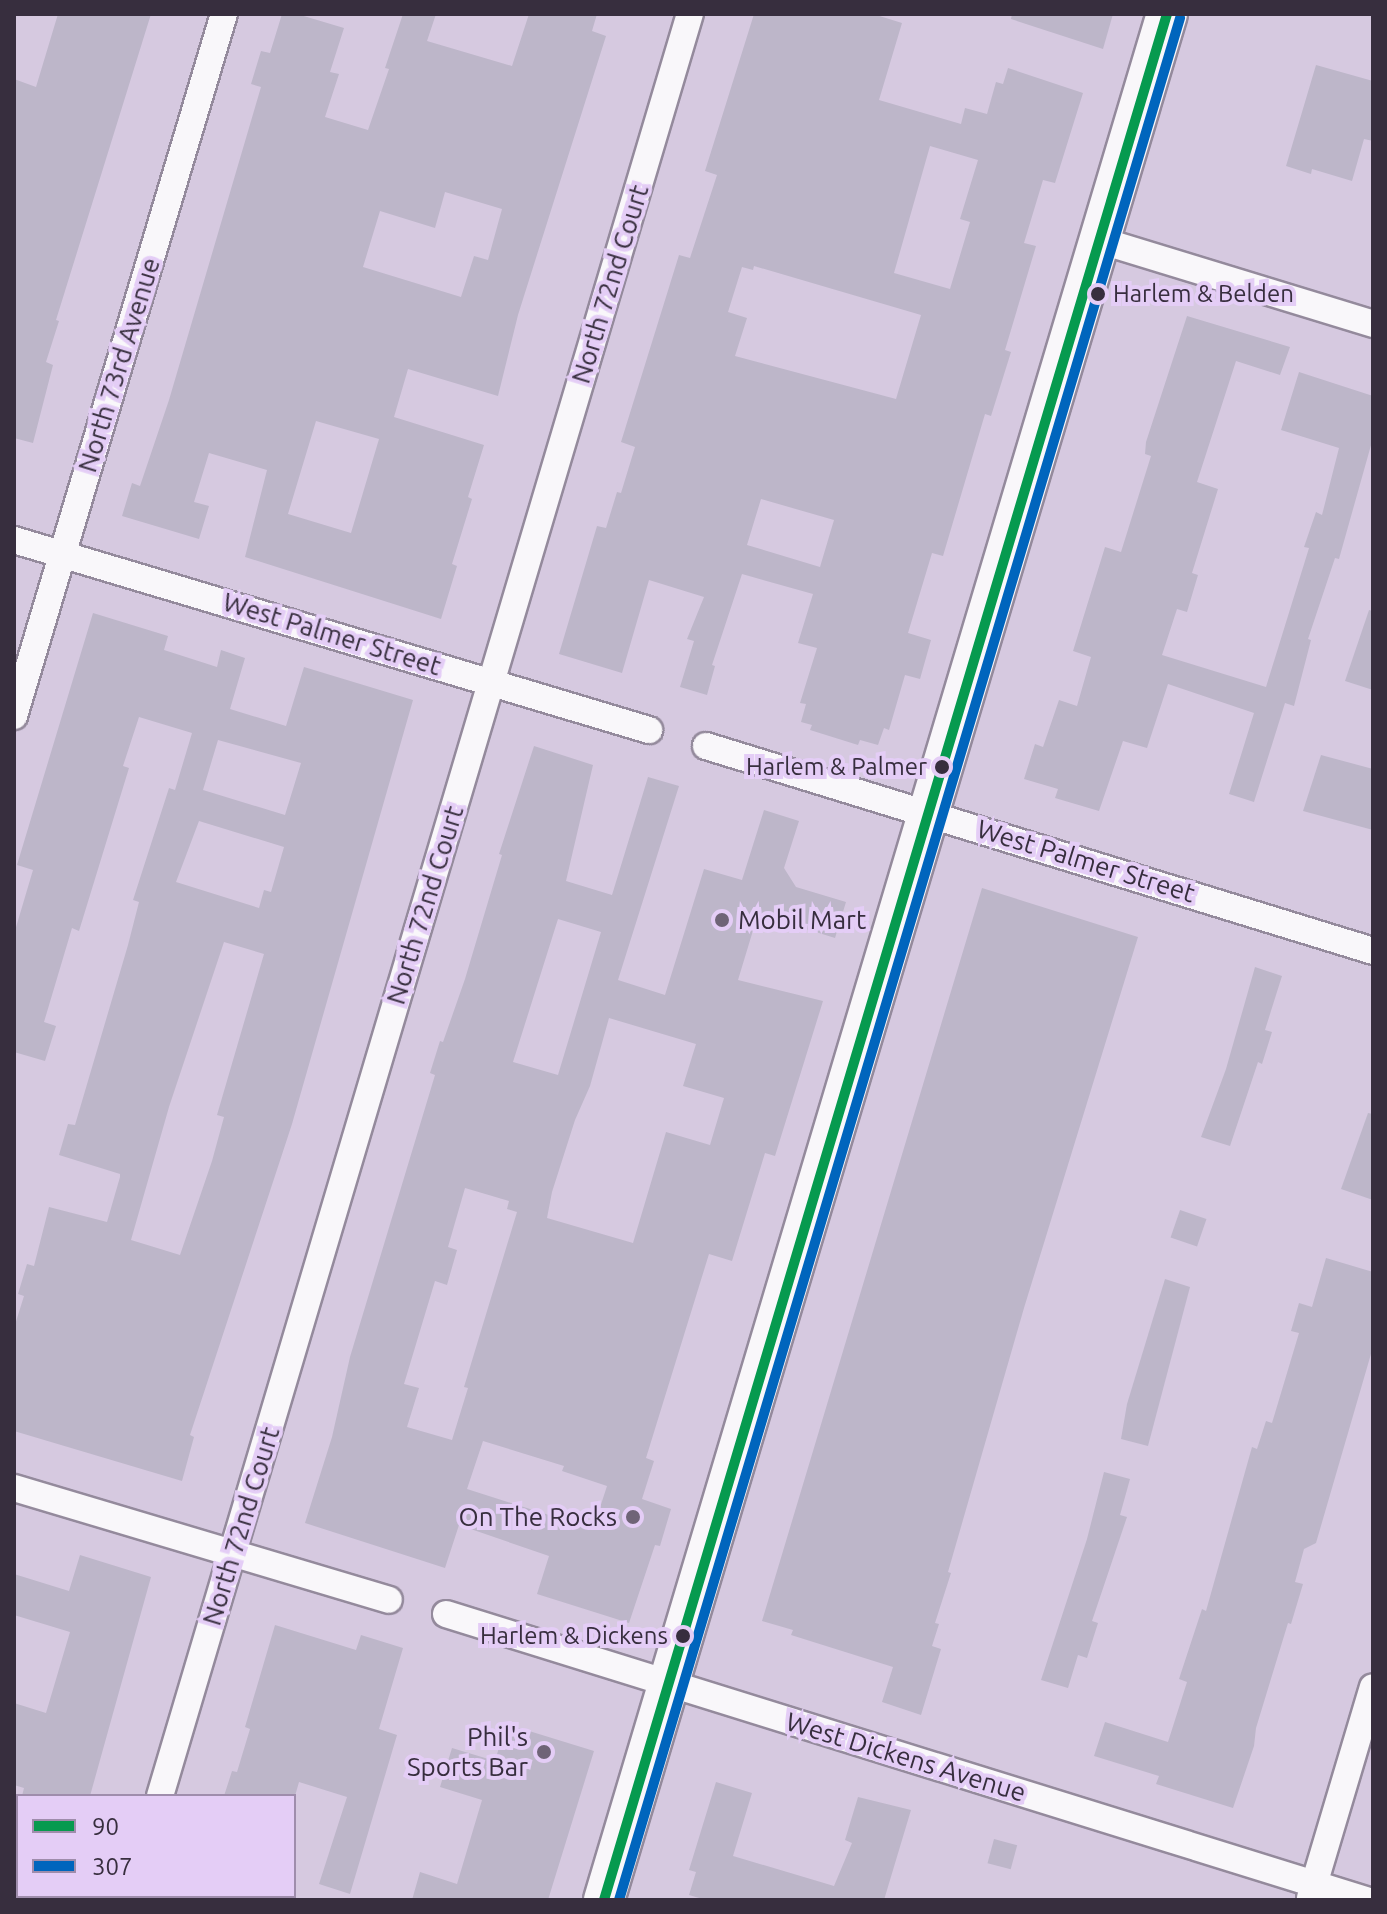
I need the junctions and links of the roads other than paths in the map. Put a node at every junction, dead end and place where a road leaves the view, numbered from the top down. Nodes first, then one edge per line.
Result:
1 (224, 14) edge
2 (690, 14) edge
3 (1167, 14) edge
4 (1099, 240) junction
5 (1373, 324) edge
6 (14, 540) edge
7 (62, 554) junction
8 (491, 682) junction
9 (14, 716) edge
10 (649, 730) dead end
11 (706, 746) dead end
12 (929, 812) junction
13 (1373, 951) edge
14 (14, 1488) edge
15 (232, 1554) junction
16 (389, 1600) dead end
17 (446, 1614) dead end
18 (669, 1684) junction
19 (1373, 1687) edge
20 (161, 1794) edge
21 (1312, 1892) edge
22 (604, 1900) edge
23 (1366, 1900) edge

1 - 7 street, North 73rd Avenue
2 - 8 street, North 72nd Court
3 - 4 main road
4 - 5 street
4 - 12 main road
6 - 7 street, West Palmer Street
7 - 8 street, West Palmer Street
7 - 9 street, North 73rd Avenue
8 - 10 street, West Palmer Street
8 - 15 street, North 72nd Court
11 - 12 street, West Palmer Street
12 - 13 street, West Palmer Street
12 - 18 main road
14 - 15 street
15 - 16 street
15 - 20 street, North 72nd Court
17 - 18 street, West Dickens Avenue
18 - 21 street, West Dickens Avenue
18 - 22 main road
19 - 21 street
21 - 23 street, West Dickens Avenue

